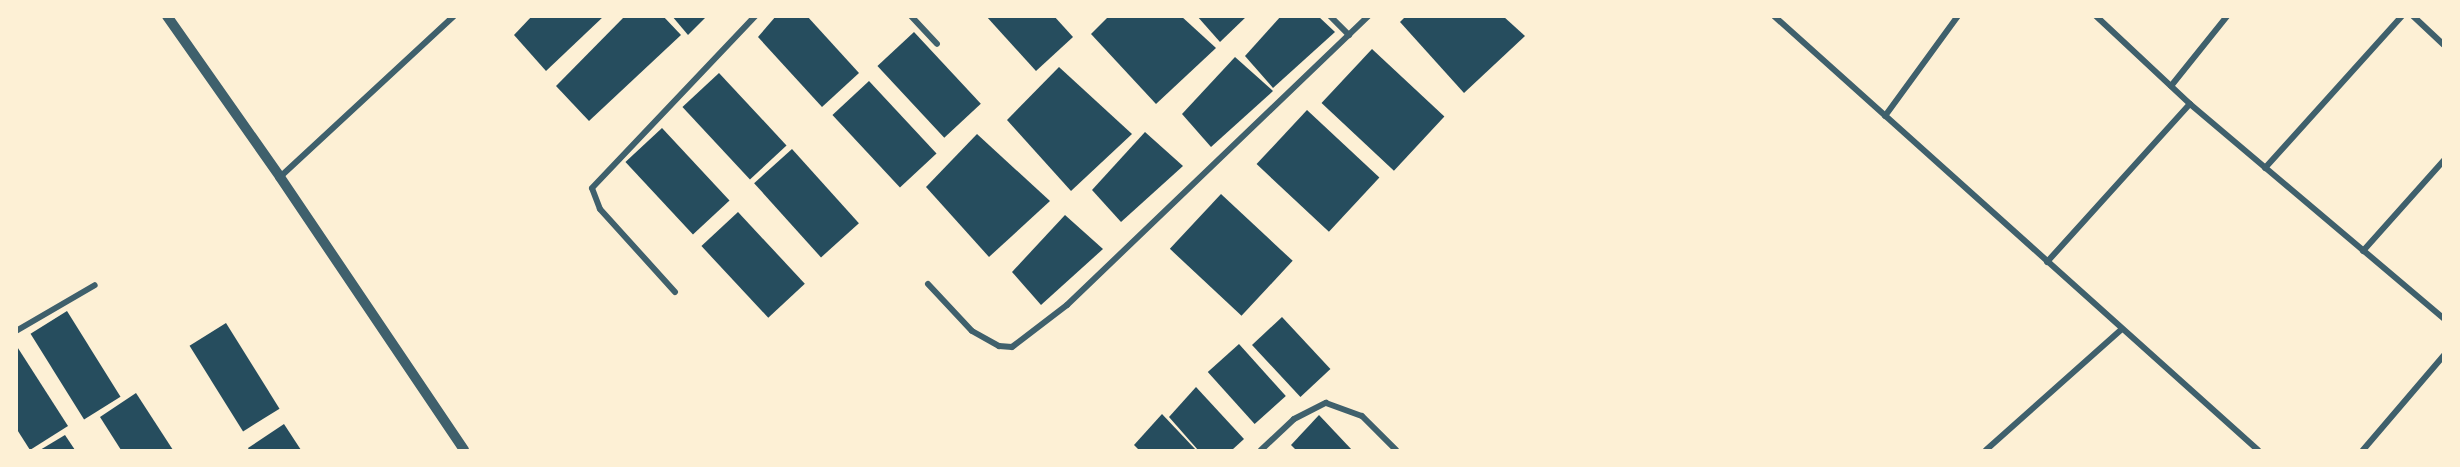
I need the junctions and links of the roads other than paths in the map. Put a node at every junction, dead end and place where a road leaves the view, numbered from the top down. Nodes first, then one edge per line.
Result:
1 (166, 16) edge
2 (454, 16) edge
3 (755, 16) edge
4 (911, 16) edge
5 (1330, 16) edge
6 (1368, 16) edge
7 (1774, 16) edge
8 (1958, 16) edge
9 (2096, 16) edge
10 (2227, 16) edge
11 (2402, 16) edge
12 (2413, 16) edge
13 (1349, 35) junction
14 (937, 44) dead end
15 (2444, 45) edge
16 (2171, 86) junction
17 (2190, 104) junction
18 (1885, 116) junction
19 (2444, 160) edge
20 (2265, 168) junction
21 (280, 177) junction
22 (2363, 251) junction
23 (2047, 262) junction
24 (928, 284) dead end
25 (95, 285) dead end
26 (675, 292) dead end
27 (2444, 319) edge
28 (2122, 329) junction
29 (16, 330) edge
30 (2444, 355) edge
31 (464, 450) edge
32 (1261, 450) edge
33 (1396, 450) edge
34 (1986, 450) edge
35 (2258, 450) edge
36 (2363, 450) edge

1 - 21 street
2 - 21 street
3 - 26 street
4 - 14 street
5 - 13 street
6 - 13 street
7 - 18 street
8 - 18 street
9 - 16 street
10 - 16 street
11 - 20 street
12 - 15 street
13 - 24 street
16 - 17 street
17 - 20 street
17 - 23 street
18 - 23 street
19 - 22 street
20 - 22 street
21 - 31 street
22 - 27 street
23 - 28 street
25 - 29 street
28 - 34 street
28 - 35 street
30 - 36 street
32 - 33 street

